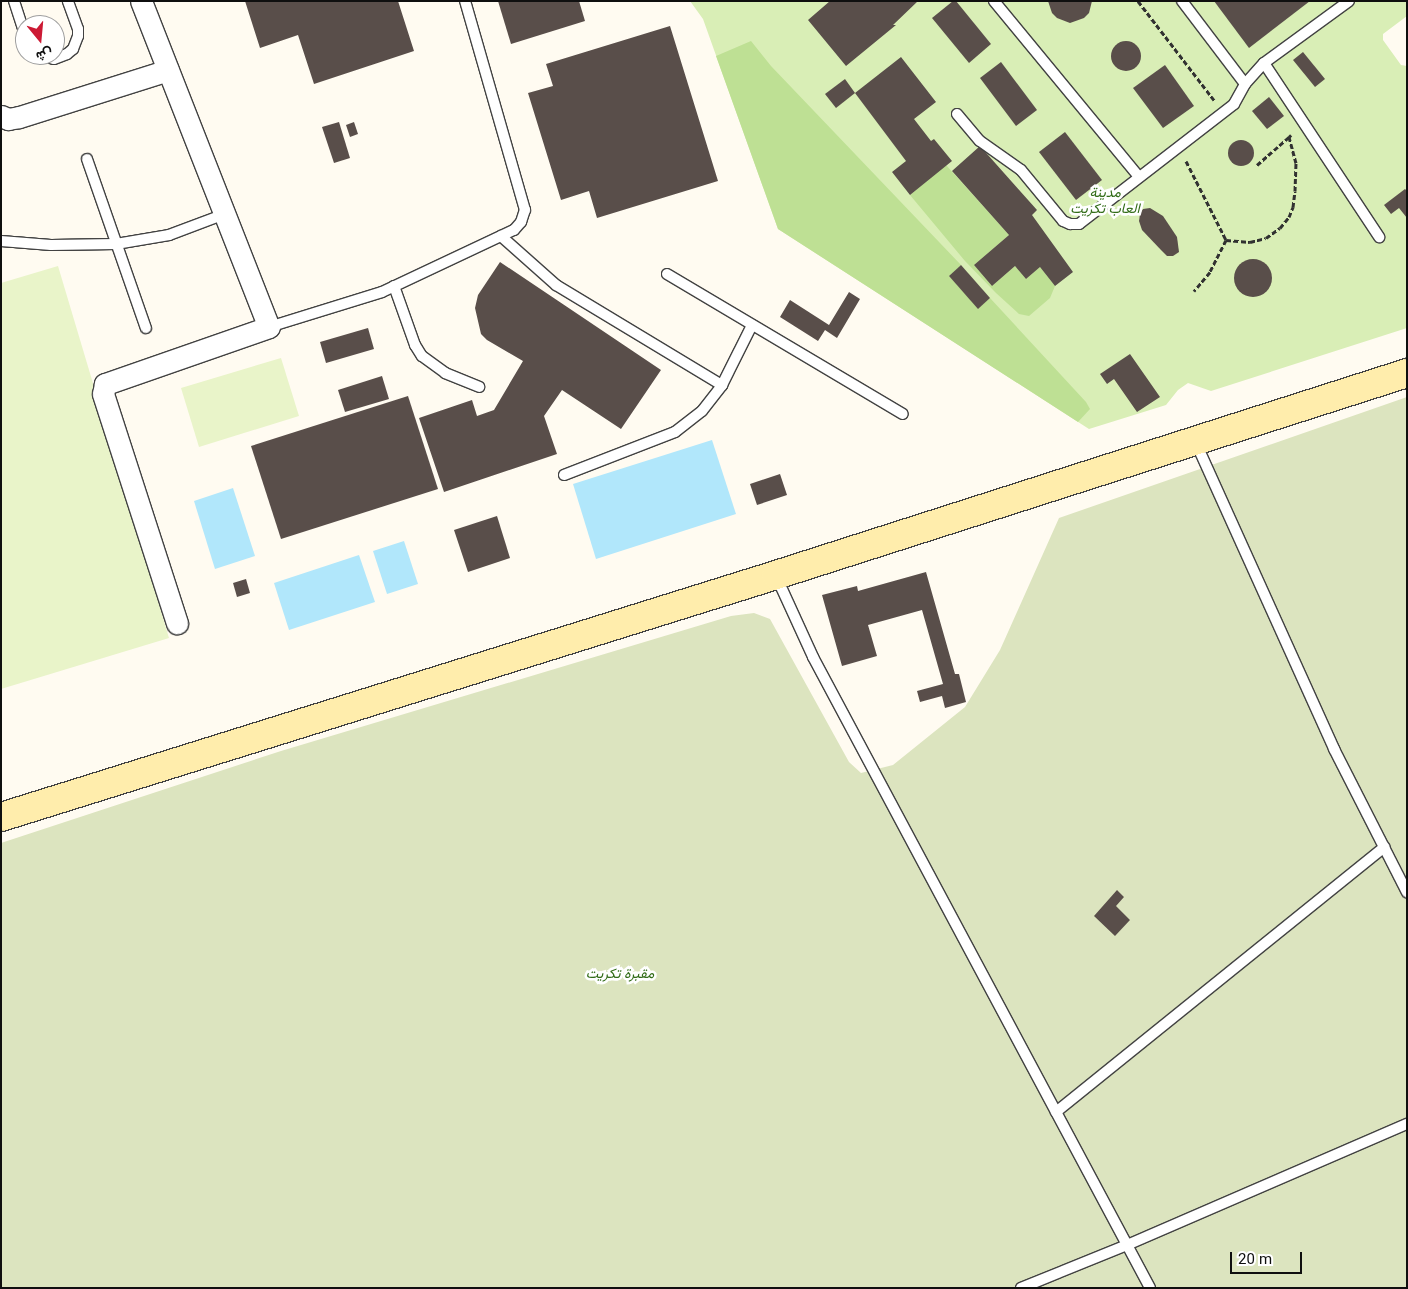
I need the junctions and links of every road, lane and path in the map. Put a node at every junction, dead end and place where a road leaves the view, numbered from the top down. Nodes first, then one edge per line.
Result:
1 (14, 1) edge
2 (68, 1) edge
3 (141, 1) edge
4 (465, 1) edge
5 (994, 1) edge
6 (1138, 1) edge
7 (1182, 1) edge
8 (1349, 1) edge
9 (19, 15) edge
10 (65, 55) edge
11 (1264, 63) junction
12 (168, 70) junction
13 (1245, 84) junction
14 (1224, 112) junction
15 (957, 114) dead end
16 (1, 116) edge
17 (1304, 124) junction
18 (1289, 137) junction
19 (1178, 147) junction
20 (87, 159) dead end
21 (1257, 165) dead end
22 (1139, 177) junction
23 (225, 214) junction
24 (501, 236) junction
25 (1379, 237) dead end
26 (1226, 240) junction
27 (1, 241) edge
28 (116, 244) junction
29 (667, 274) dead end
30 (394, 286) junction
31 (1194, 291) dead end
32 (752, 325) junction
33 (268, 326) junction
34 (146, 328) dead end
35 (1407, 373) edge
36 (722, 384) junction
37 (479, 386) dead end
38 (903, 414) dead end
39 (1195, 441) junction
40 (564, 475) dead end
41 (776, 575) junction
42 (177, 623) dead end
43 (1, 817) edge
44 (1384, 847) junction
45 (1407, 892) edge
46 (1056, 1112) junction
47 (1407, 1124) edge
48 (1127, 1245) junction
49 (1021, 1288) edge
50 (1150, 1288) edge

1 - 9 lane
2 - 10 lane
3 - 12 street
4 - 24 lane
5 - 22 lane
6 - 14 path
7 - 13 lane
8 - 11 lane
11 - 13 lane
11 - 17 lane
12 - 16 street
12 - 23 street
13 - 14 lane
14 - 19 lane
15 - 22 lane
17 - 18 path
17 - 25 lane
18 - 21 path
18 - 26 path
19 - 22 lane
19 - 26 path
20 - 28 lane
23 - 28 lane
23 - 33 street
24 - 30 lane
24 - 36 lane
26 - 31 path
27 - 28 lane
28 - 34 lane
29 - 32 lane
30 - 33 lane
30 - 37 lane
32 - 36 lane
32 - 38 lane
33 - 42 street
35 - 39 street
36 - 40 lane
39 - 41 street
39 - 44 lane
41 - 43 street
41 - 46 lane
44 - 45 lane
44 - 46 lane
46 - 48 lane
47 - 48 lane
48 - 49 lane
48 - 50 lane

